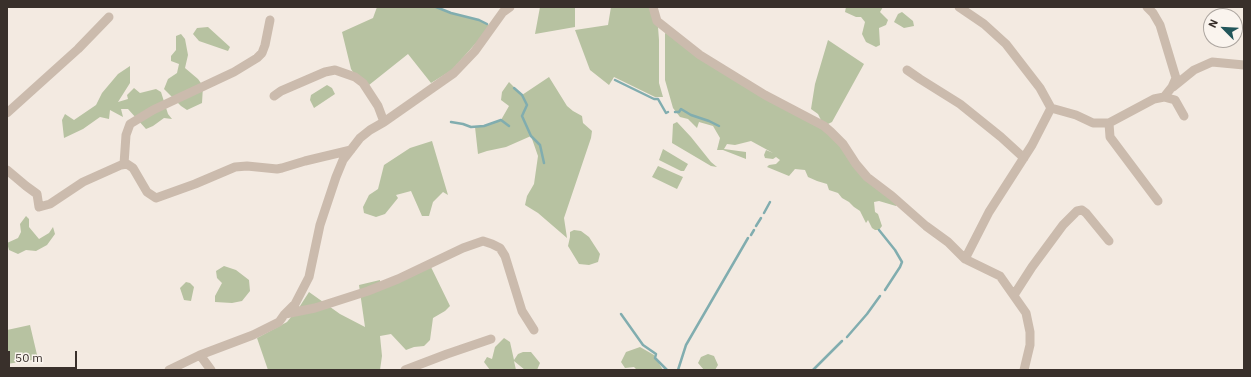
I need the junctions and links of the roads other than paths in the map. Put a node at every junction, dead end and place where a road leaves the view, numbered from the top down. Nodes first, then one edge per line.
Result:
1 (653, 7) edge
2 (958, 7) edge
3 (1147, 7) edge
4 (505, 9) edge
5 (109, 18) dead end
6 (270, 20) dead end
7 (1244, 65) edge
8 (907, 70) dead end
9 (1172, 87) junction
10 (274, 96) dead end
11 (1164, 97) junction
12 (1051, 108) junction
13 (7, 113) edge
14 (1184, 116) dead end
15 (384, 122) junction
16 (1109, 123) junction
17 (351, 150) junction
18 (1024, 158) junction
19 (124, 164) junction
20 (7, 170) edge
21 (1158, 201) dead end
22 (1109, 241) dead end
23 (965, 259) junction
24 (1014, 295) junction
25 (284, 315) junction
26 (534, 330) dead end
27 (491, 340) dead end
28 (200, 355) junction
29 (169, 370) edge
30 (211, 370) edge
31 (405, 370) edge
32 (1024, 370) edge

1 - 23 street
2 - 12 street
3 - 9 street
4 - 15 street
5 - 13 street
6 - 19 street
7 - 9 street
8 - 18 street
9 - 11 street
10 - 15 street
11 - 14 street
11 - 16 street
12 - 16 street
12 - 18 street
15 - 17 street
16 - 21 street
17 - 19 street
17 - 25 street
18 - 23 street
19 - 20 street
22 - 24 street
23 - 24 street
24 - 32 street
25 - 26 street
25 - 28 street
27 - 31 street
28 - 29 street
28 - 30 street

